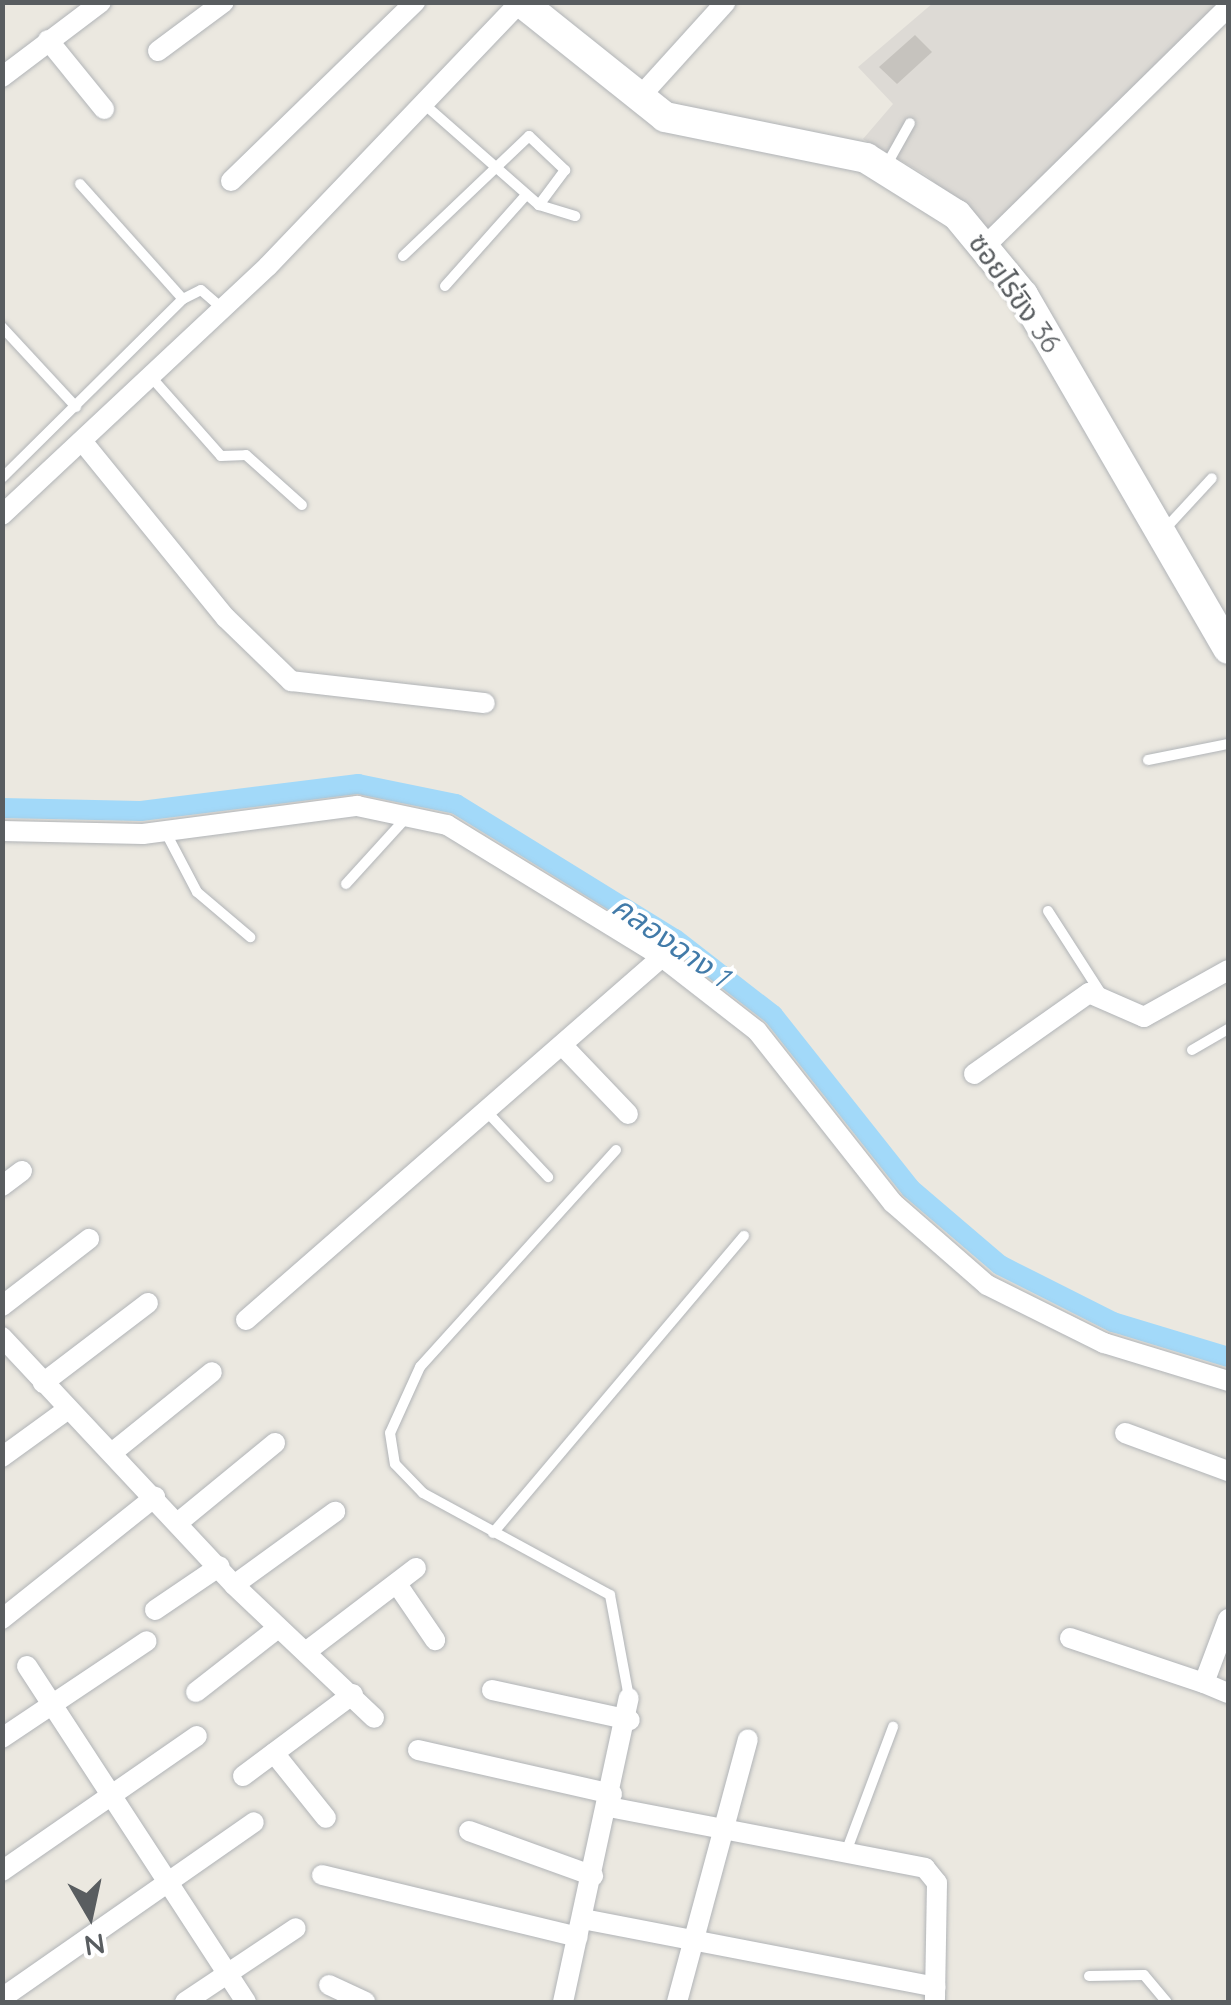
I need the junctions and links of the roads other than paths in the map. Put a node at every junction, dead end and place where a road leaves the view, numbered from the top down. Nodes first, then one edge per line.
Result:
1 (101, 2) edge
2 (224, 2) edge
3 (415, 2) edge
4 (520, 2) edge
5 (726, 2) edge
6 (1228, 7) edge
7 (48, 40) junction
8 (158, 52) dead end
9 (2, 77) edge
10 (637, 100) junction
11 (424, 104) junction
12 (104, 109) dead end
13 (910, 123) dead end
14 (492, 166) junction
15 (886, 167) junction
16 (231, 181) dead end
17 (80, 184) dead end
18 (526, 195) junction
19 (539, 205) junction
20 (576, 216) dead end
21 (988, 244) junction
22 (403, 256) dead end
23 (445, 286) dead end
24 (183, 299) junction
25 (224, 310) junction
26 (2, 327) edge
27 (152, 378) junction
28 (76, 407) junction
29 (82, 441) junction
30 (2, 478) edge
31 (1212, 478) dead end
32 (302, 504) dead end
33 (2, 515) edge
34 (1161, 533) junction
35 (1228, 650) edge
36 (485, 703) dead end
37 (1228, 744) edge
38 (1148, 760) dead end
39 (410, 813) junction
40 (2, 831) edge
41 (165, 831) junction
42 (346, 884) dead end
43 (1048, 911) dead end
44 (250, 937) dead end
45 (662, 957) junction
46 (1228, 970) edge
47 (1100, 992) junction
48 (1228, 1028) edge
49 (563, 1046) junction
50 (1192, 1050) dead end
51 (974, 1074) dead end
52 (488, 1113) junction
53 (628, 1114) dead end
54 (616, 1150) dead end
55 (22, 1171) dead end
56 (548, 1177) dead end
57 (2, 1186) edge
58 (744, 1236) dead end
59 (89, 1240) dead end
60 (148, 1303) dead end
61 (2, 1306) edge
62 (246, 1320) dead end
63 (2, 1336) edge
64 (212, 1372) dead end
65 (1228, 1380) edge
66 (43, 1383) junction
67 (68, 1408) junction
68 (1125, 1433) dead end
69 (275, 1443) dead end
70 (113, 1452) junction
71 (2, 1457) edge
72 (1228, 1471) edge
73 (154, 1497) junction
74 (336, 1512) dead end
75 (180, 1521) junction
76 (493, 1533) junction
77 (220, 1566) junction
78 (416, 1568) dead end
79 (396, 1584) junction
80 (234, 1585) junction
81 (156, 1610) dead end
82 (2, 1618) edge
83 (1228, 1619) edge
84 (278, 1628) junction
85 (1070, 1638) dead end
86 (435, 1640) dead end
87 (146, 1641) dead end
88 (307, 1651) junction
89 (28, 1666) dead end
90 (1204, 1683) junction
91 (492, 1690) dead end
92 (196, 1692) dead end
93 (1228, 1693) edge
94 (354, 1694) junction
95 (52, 1704) junction
96 (629, 1709) junction
97 (374, 1718) dead end
98 (893, 1728) dead end
99 (197, 1736) dead end
100 (2, 1738) edge
101 (748, 1739) dead end
102 (418, 1750) dead end
103 (274, 1753) junction
104 (243, 1776) dead end
105 (112, 1793) junction
106 (611, 1800) junction
107 (326, 1818) dead end
108 (254, 1822) dead end
109 (720, 1828) junction
110 (469, 1831) dead end
111 (846, 1852) junction
112 (2, 1870) edge
113 (322, 1876) dead end
114 (592, 1876) junction
115 (170, 1882) junction
116 (296, 1928) dead end
117 (581, 1928) junction
118 (694, 1940) junction
119 (230, 1973) junction
120 (1089, 1976) dead end
121 (329, 1985) dead end
122 (935, 1995) edge
123 (2, 1998) edge
124 (186, 2002) edge
125 (246, 2002) edge
126 (365, 2002) edge
127 (563, 2002) edge
128 (677, 2002) edge
129 (1166, 2002) edge

1 - 7 street
2 - 8 street
3 - 16 street
4 - 10 street, ซอยไร่ขิง 36
4 - 11 street
5 - 10 street
6 - 21 street
7 - 9 street
7 - 12 street
10 - 15 street, ซอยไร่ขิง 36
11 - 14 lane
11 - 25 street
13 - 15 lane
14 - 18 lane
14 - 19 lane
14 - 22 lane
15 - 21 street, ซอยไร่ขิง 36
17 - 24 lane
18 - 19 lane
18 - 23 lane
19 - 20 lane
21 - 34 street, ซอยไร่ขิง 36
24 - 25 lane
24 - 28 lane
25 - 27 street
26 - 28 lane
27 - 29 street
27 - 32 lane
28 - 30 lane
29 - 33 street
29 - 36 street
31 - 34 lane
34 - 35 street, ซอยไร่ขิง 36
37 - 38 lane
39 - 41 street
39 - 42 lane
39 - 45 street
40 - 41 street
41 - 44 lane
43 - 47 lane
45 - 49 street
45 - 65 street
46 - 47 street
47 - 51 street
48 - 50 lane
49 - 52 street
49 - 53 street
52 - 56 lane
52 - 62 street
54 - 76 lane
55 - 57 street
58 - 76 lane
59 - 61 street
60 - 66 street
63 - 66 street
64 - 70 street
66 - 67 street
67 - 70 street
67 - 71 street
68 - 72 street
69 - 75 street
70 - 73 street
73 - 75 street
73 - 82 street
74 - 80 street
75 - 77 street
76 - 96 lane
77 - 80 street
77 - 81 street
78 - 79 street
79 - 86 street
79 - 88 street
80 - 84 street
83 - 90 street
84 - 88 street
84 - 92 street
85 - 90 street
87 - 95 street
88 - 94 street
89 - 95 street
90 - 93 street
91 - 96 street
94 - 97 street
94 - 103 street
95 - 100 street
95 - 105 street
96 - 106 street
98 - 111 lane
99 - 105 street
101 - 109 street
102 - 106 street
103 - 104 street
103 - 107 street
105 - 112 street
105 - 115 street
106 - 109 street
106 - 114 street
108 - 115 street
109 - 111 street
109 - 118 street
110 - 114 street
111 - 122 street
113 - 117 street
114 - 117 street
115 - 119 street
115 - 123 street
116 - 119 street
117 - 118 street
117 - 127 street
118 - 122 street
118 - 128 street
119 - 124 street
119 - 125 street
120 - 129 lane
121 - 126 street

